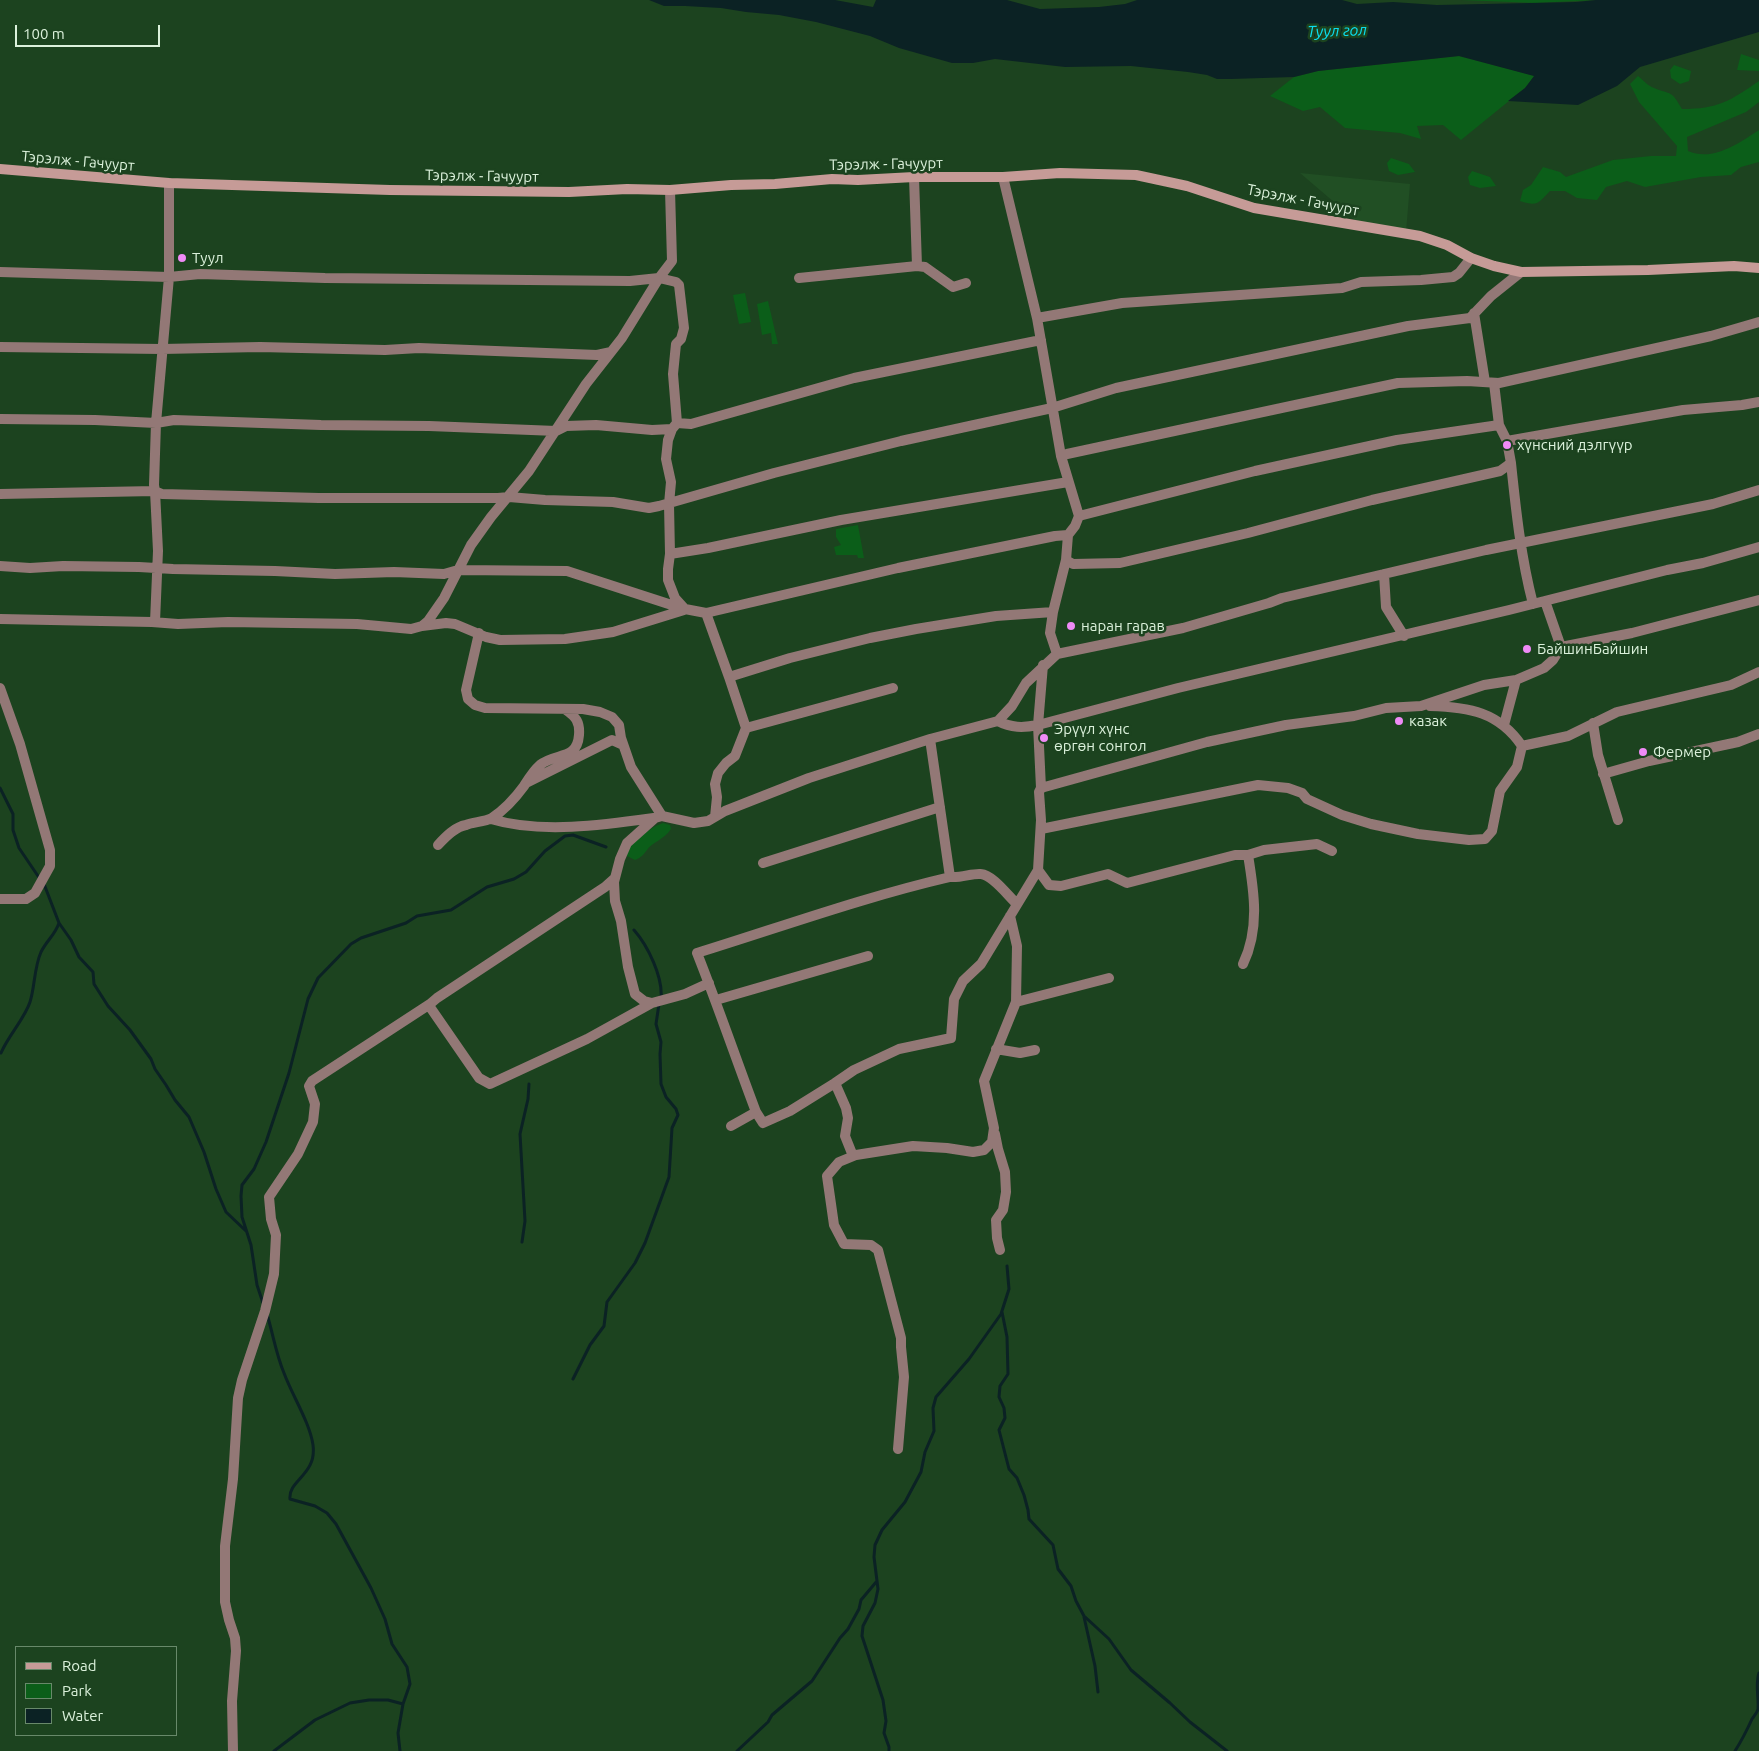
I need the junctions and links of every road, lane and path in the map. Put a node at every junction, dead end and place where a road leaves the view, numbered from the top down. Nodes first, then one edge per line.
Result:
1 (0, 169) edge
2 (914, 177) junction
3 (1003, 177) junction
4 (169, 183) junction
5 (670, 190) junction
6 (1470, 258) junction
7 (917, 266) junction
8 (1759, 268) edge
9 (0, 272) edge
10 (1522, 272) junction
11 (169, 277) junction
12 (659, 278) junction
13 (799, 278) dead end
14 (966, 283) dead end
15 (1474, 313) junction
16 (1037, 318) junction
17 (1759, 322) edge
18 (1041, 340) junction
19 (0, 347) edge
20 (162, 349) junction
21 (611, 352) junction
22 (1489, 382) junction
23 (1759, 402) edge
24 (1052, 408) junction
25 (0, 420) edge
26 (156, 423) junction
27 (1499, 425) junction
28 (674, 426) junction
29 (556, 431) junction
30 (1507, 441) junction
31 (1061, 456) junction
32 (1510, 463) junction
33 (1068, 482) junction
34 (1759, 490) edge
35 (155, 492) junction
36 (0, 494) edge
37 (509, 497) junction
38 (669, 504) junction
39 (1079, 516) junction
40 (1068, 535) junction
41 (1520, 543) junction
42 (1759, 547) edge
43 (670, 554) junction
44 (1066, 560) junction
45 (0, 566) edge
46 (156, 568) junction
47 (458, 570) junction
48 (1384, 574) junction
49 (1759, 600) edge
50 (1545, 601) junction
51 (1533, 604) junction
52 (685, 609) junction
53 (1053, 612) junction
54 (706, 613) junction
55 (0, 619) edge
56 (155, 622) junction
57 (422, 626) junction
58 (479, 633) junction
59 (1404, 636) junction
60 (1561, 647) junction
61 (1056, 654) junction
62 (1043, 665) junction
63 (1759, 672) edge
64 (729, 677) junction
65 (1516, 680) junction
66 (0, 688) edge
67 (893, 688) dead end
68 (1421, 706) junction
69 (566, 710) junction
70 (998, 721) junction
71 (1593, 722) junction
72 (1038, 725) junction
73 (1504, 725) junction
74 (746, 728) junction
75 (1759, 734) edge
76 (930, 739) junction
77 (623, 745) junction
78 (1522, 746) junction
79 (1604, 774) junction
80 (525, 784) junction
81 (1041, 788) junction
82 (940, 807) junction
83 (658, 817) junction
84 (715, 817) junction
85 (491, 818) junction
86 (1618, 820) dead end
87 (1041, 829) junction
88 (438, 845) dead end
89 (1332, 851) dead end
90 (1248, 855) junction
91 (764, 864) dead end
92 (1038, 870) junction
93 (950, 877) junction
94 (615, 878) junction
95 (0, 899) edge
96 (1017, 904) junction
97 (1010, 916) junction
98 (868, 956) dead end
99 (1243, 964) dead end
100 (1109, 978) dead end
101 (709, 983) junction
102 (716, 1000) junction
103 (1016, 1002) junction
104 (652, 1003) junction
105 (430, 1004) junction
106 (996, 1049) junction
107 (1035, 1050) dead end
108 (835, 1084) junction
109 (756, 1112) junction
110 (731, 1126) dead end
111 (994, 1128) junction
112 (853, 1156) junction
113 (1000, 1250) dead end
114 (898, 1449) dead end
115 (232, 1751) edge

1 - 4 main road, Тэрэлж - Гачуурт
2 - 3 main road, Тэрэлж - Гачуурт
2 - 5 main road, Тэрэлж - Гачуурт
2 - 7 street
3 - 6 main road, Тэрэлж - Гачуурт
3 - 16 street
4 - 5 main road, Тэрэлж - Гачуурт
4 - 11 street
5 - 12 street
6 - 10 main road, Тэрэлж - Гачуурт
6 - 16 street
7 - 13 street
7 - 14 street
8 - 10 main road, Тэрэлж - Гачуурт
9 - 11 street
10 - 15 street
11 - 12 street
11 - 20 street
12 - 21 street
12 - 28 street
15 - 22 street
15 - 24 street
16 - 18 street
17 - 22 street
18 - 24 street
18 - 28 street
19 - 20 street
20 - 21 street
20 - 26 street
21 - 29 street
22 - 27 street
22 - 31 street
23 - 30 street
24 - 31 street
24 - 38 street
25 - 26 street
26 - 29 street
26 - 35 street
27 - 30 street
27 - 39 street
28 - 29 street
28 - 38 street
29 - 37 street
30 - 32 street
31 - 33 street
32 - 41 street
32 - 44 street
33 - 39 street
33 - 43 street
34 - 41 street
35 - 36 street
35 - 37 street
35 - 46 street
37 - 38 street
37 - 47 street
38 - 43 street
39 - 40 street
40 - 44 street
40 - 54 street
41 - 48 street
41 - 51 street
42 - 50 street
43 - 52 street
44 - 53 street
45 - 46 street
46 - 47 street
46 - 56 street
47 - 52 street
47 - 57 street
48 - 59 street
48 - 61 street
49 - 60 street
50 - 51 street
50 - 60 street
51 - 59 street
52 - 54 street
52 - 58 street
53 - 61 street
53 - 64 street
54 - 64 street
55 - 56 street
56 - 57 street
57 - 58 street
58 - 69 street
59 - 72 street
60 - 65 street
61 - 62 street
62 - 70 street
62 - 72 street
63 - 71 street
64 - 74 street
65 - 68 street
65 - 73 street
66 - 95 street
67 - 74 street
68 - 73 street
68 - 81 street
69 - 77 street
69 - 80 street
70 - 72 street
70 - 76 street
71 - 78 street
71 - 79 street
72 - 81 street
73 - 78 street
74 - 84 street
75 - 79 street
76 - 82 street
76 - 84 street
77 - 80 street
77 - 83 street
78 - 87 street
79 - 86 street
80 - 85 street
81 - 87 street
82 - 91 street
82 - 93 street
83 - 84 street
83 - 85 street
83 - 94 street
85 - 88 street
87 - 92 street
89 - 90 street
90 - 92 street
90 - 99 street
92 - 96 street
93 - 96 street
93 - 101 street
94 - 104 street
94 - 105 street
96 - 97 street
97 - 103 street
97 - 108 street
98 - 102 street
100 - 103 street
101 - 102 street
101 - 104 street
102 - 109 street
103 - 106 street
104 - 105 street
105 - 115 street
106 - 107 street
106 - 111 street
108 - 109 street
108 - 112 street
109 - 110 street
111 - 112 street
111 - 113 street
112 - 114 street

